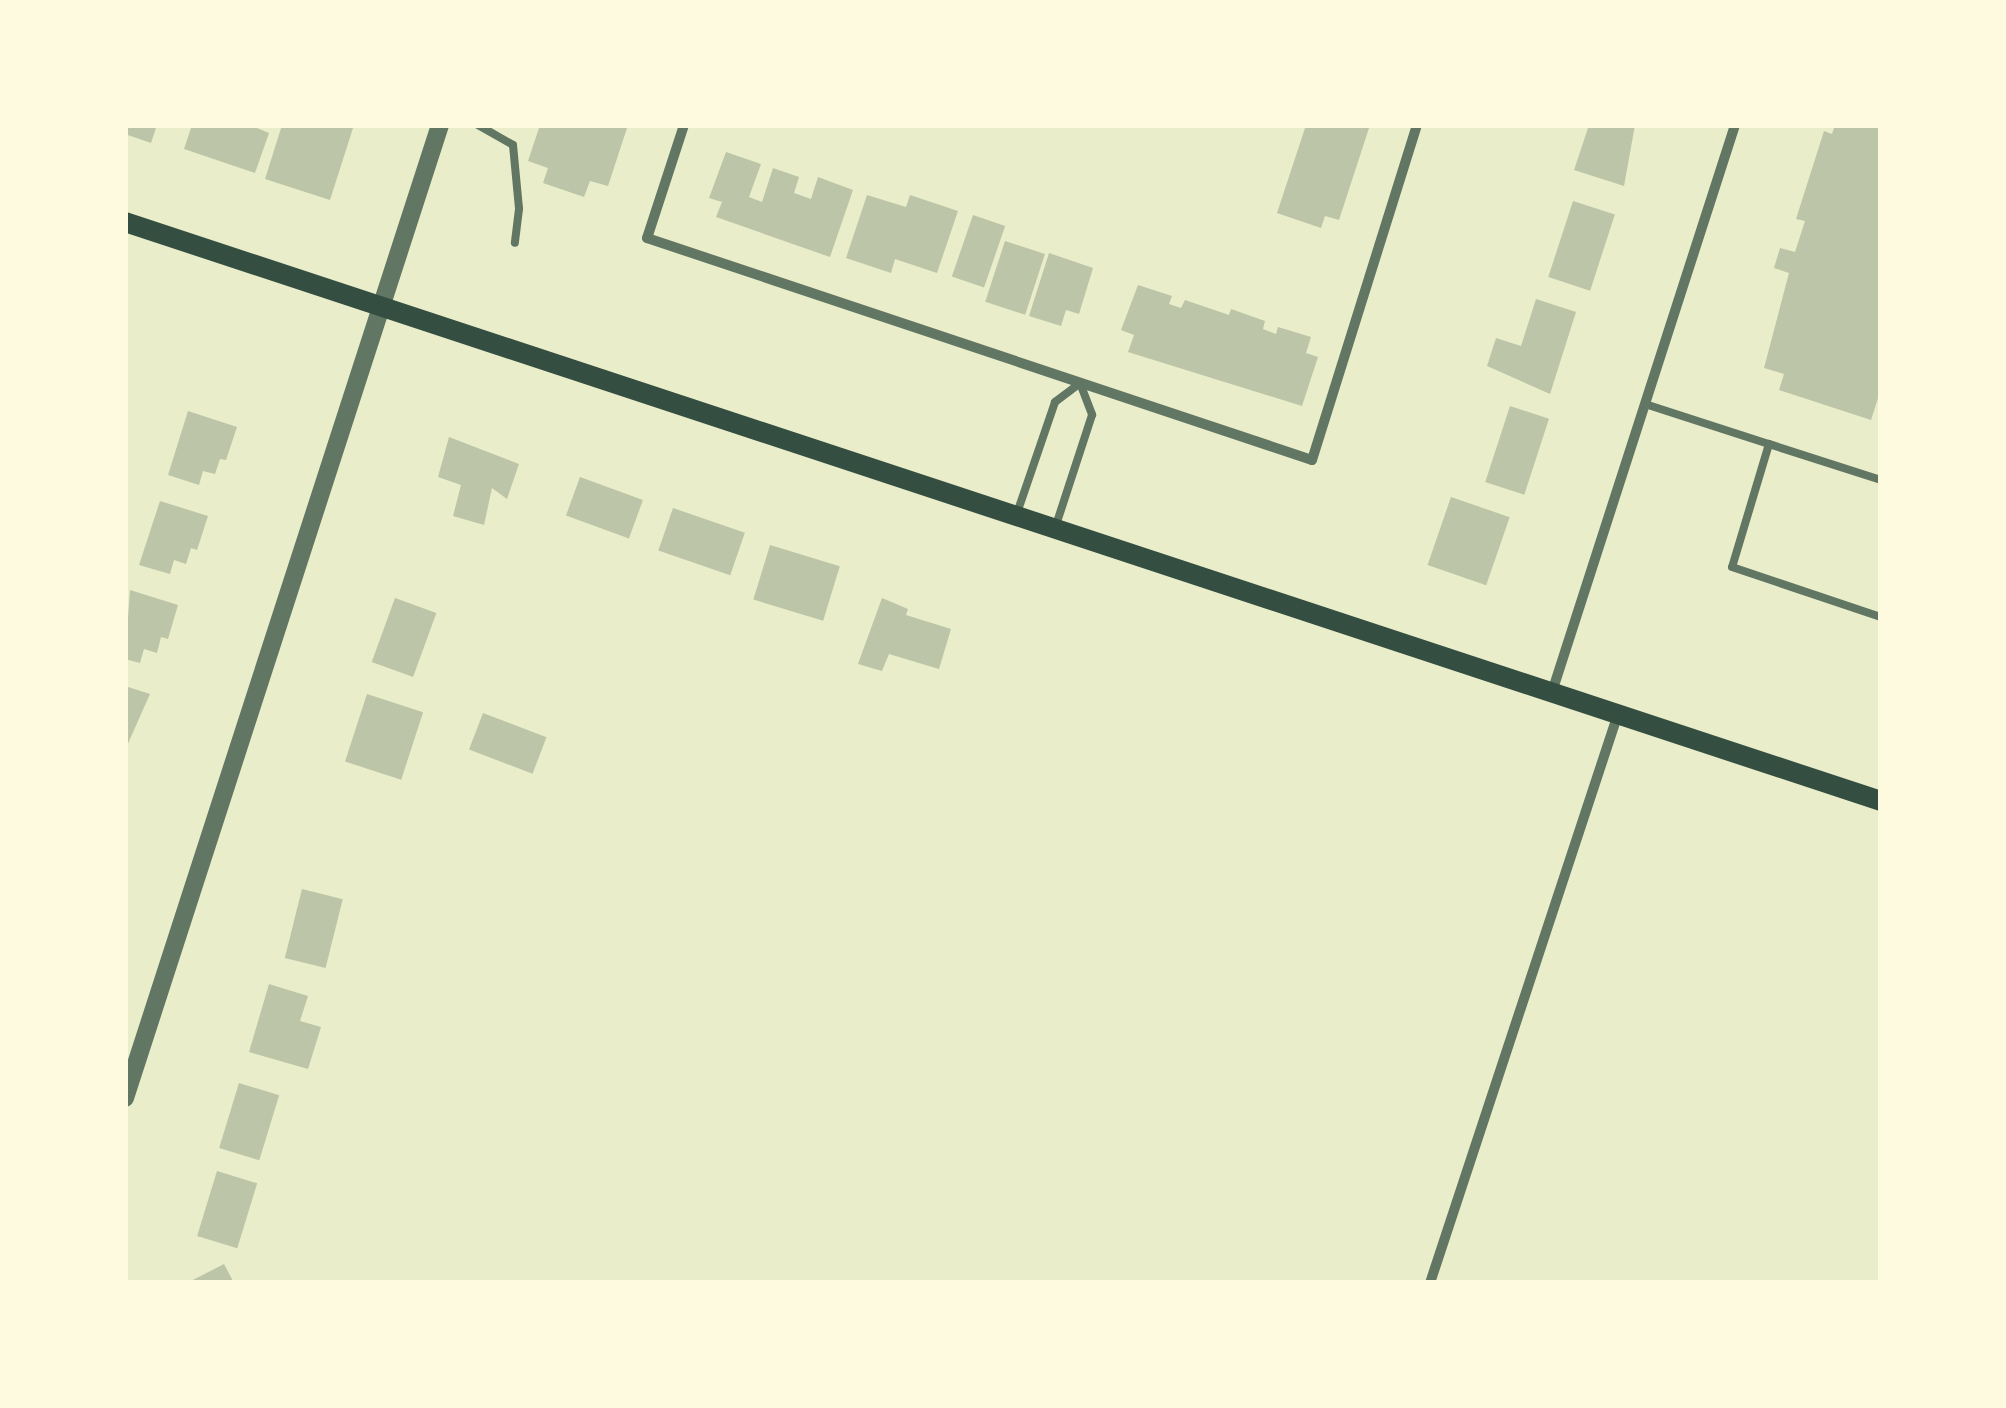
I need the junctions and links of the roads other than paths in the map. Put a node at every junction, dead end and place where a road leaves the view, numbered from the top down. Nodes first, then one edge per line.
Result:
1 (440, 125) edge
2 (478, 125) edge
3 (684, 125) edge
4 (1417, 125) edge
5 (1735, 125) edge
6 (125, 222) edge
7 (514, 243) dead end
8 (381, 306) junction
9 (1080, 383) junction
10 (1645, 404) junction
11 (1769, 444) junction
12 (1881, 480) edge
13 (1016, 516) junction
14 (1055, 528) junction
15 (1881, 617) edge
16 (1552, 692) junction
17 (1618, 714) junction
18 (1881, 801) edge
19 (125, 1098) edge
20 (1430, 1283) edge

1 - 8 street
2 - 7 lane
3 - 9 street
4 - 9 street
5 - 10 street
6 - 8 main road
8 - 13 main road
8 - 19 street
9 - 13 lane
9 - 14 lane
10 - 11 lane
10 - 16 street
11 - 12 lane
11 - 15 lane
13 - 14 main road
14 - 16 main road
16 - 17 main road
17 - 18 main road
17 - 20 street

